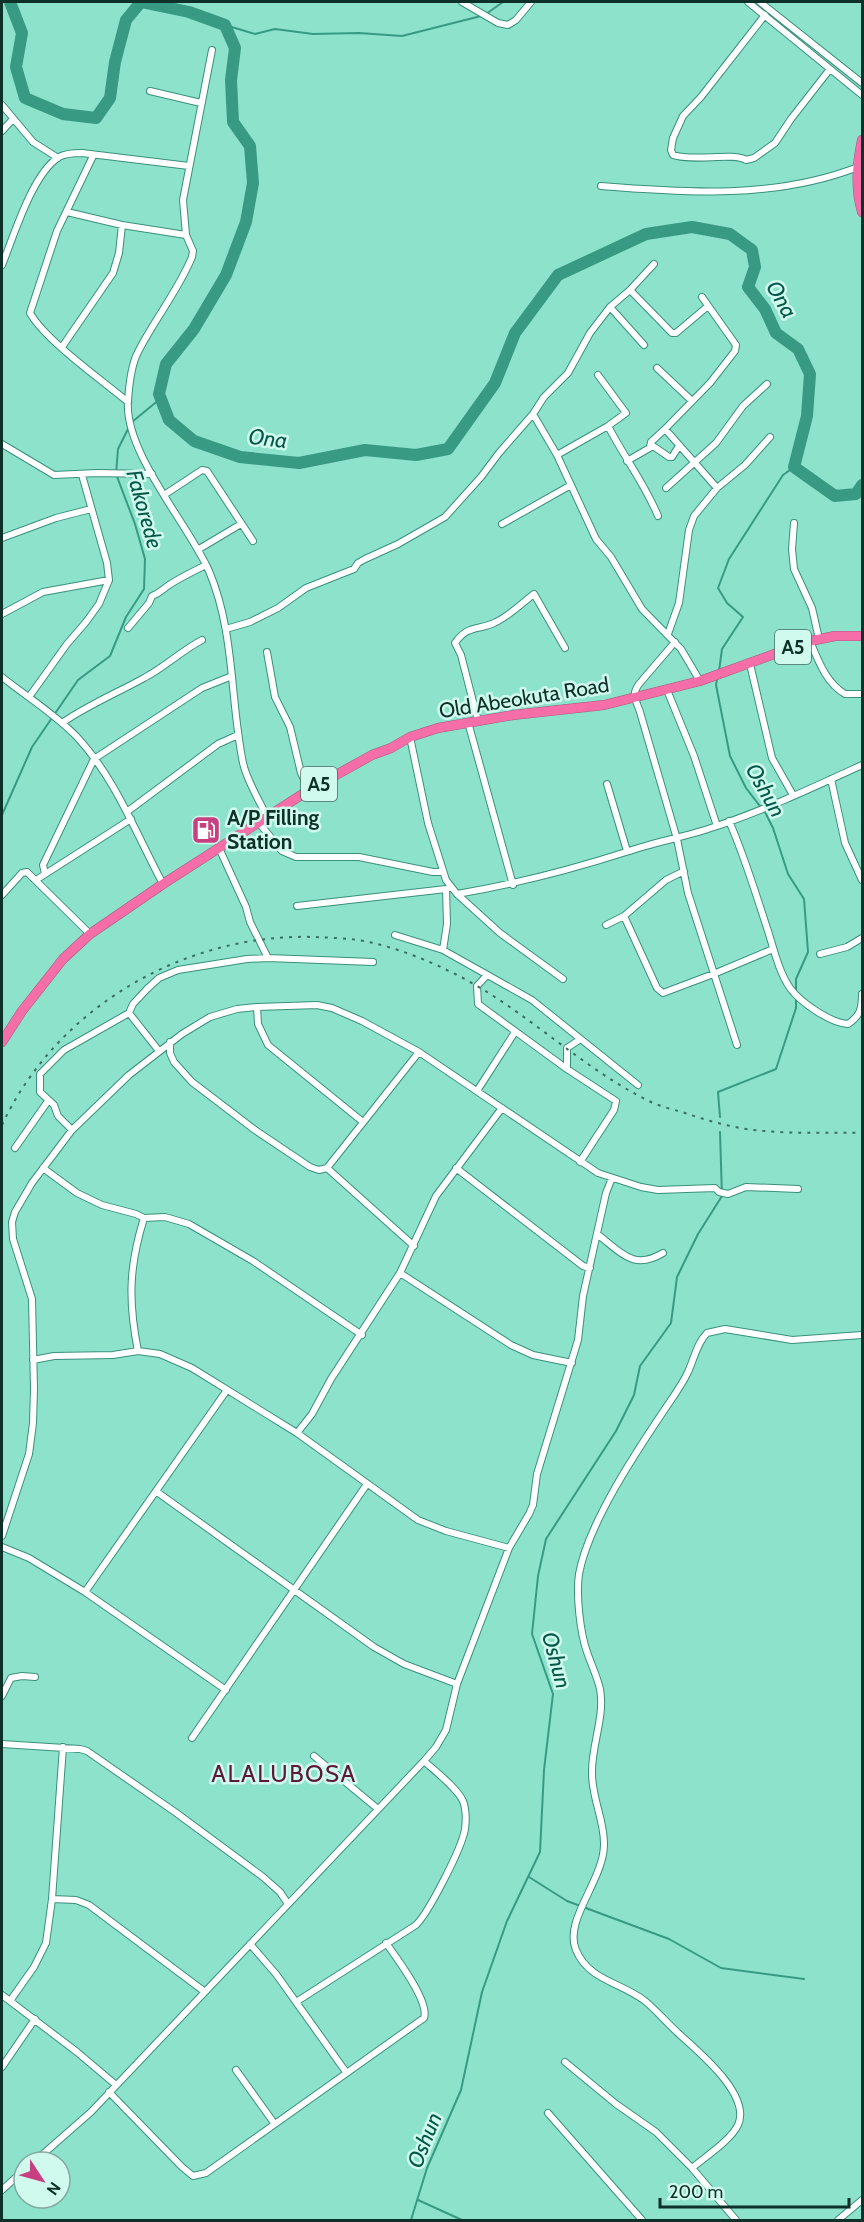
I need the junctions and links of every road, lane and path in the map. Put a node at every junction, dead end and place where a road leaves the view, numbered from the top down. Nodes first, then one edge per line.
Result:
1 (462, 2) edge
2 (531, 2) edge
3 (748, 2) edge
4 (760, 2) edge
5 (765, 15) junction
6 (212, 50) dead end
7 (830, 69) junction
8 (862, 83) edge
9 (150, 91) dead end
10 (862, 95) edge
11 (201, 103) junction
12 (2, 105) edge
13 (13, 119) junction
14 (2, 131) edge
15 (862, 140) edge
16 (93, 156) junction
17 (58, 158) junction
18 (189, 166) junction
19 (858, 166) junction
20 (601, 186) dead end
21 (68, 212) junction
22 (862, 212) edge
23 (122, 225) junction
24 (186, 235) junction
25 (654, 264) dead end
26 (2, 265) edge
27 (630, 290) junction
28 (702, 297) dead end
29 (708, 306) junction
30 (610, 307) junction
31 (644, 345) dead end
32 (62, 347) junction
33 (657, 369) dead end
34 (598, 375) dead end
35 (767, 384) dead end
36 (692, 401) junction
37 (128, 402) junction
38 (533, 414) junction
39 (608, 426) junction
40 (665, 429) junction
41 (770, 437) dead end
42 (2, 444) edge
43 (679, 446) junction
44 (650, 447) junction
45 (557, 455) junction
46 (627, 461) junction
47 (694, 464) junction
48 (82, 474) junction
49 (152, 474) junction
50 (571, 485) junction
51 (666, 488) dead end
52 (717, 488) junction
53 (164, 495) junction
54 (91, 509) junction
55 (658, 516) dead end
56 (794, 523) dead end
57 (241, 524) junction
58 (502, 524) dead end
59 (2, 538) edge
60 (253, 542) dead end
61 (199, 549) junction
62 (206, 566) junction
63 (109, 580) junction
64 (2, 615) edge
65 (128, 628) dead end
66 (226, 629) junction
67 (668, 634) junction
68 (862, 636) edge
69 (202, 640) dead end
70 (815, 640) junction
71 (675, 642) junction
72 (565, 648) dead end
73 (267, 652) dead end
74 (750, 664) junction
75 (232, 676) junction
76 (2, 677) edge
77 (700, 681) junction
78 (667, 690) junction
79 (862, 694) edge
80 (29, 697) junction
81 (634, 698) junction
82 (473, 721) junction
83 (62, 723) junction
84 (238, 735) junction
85 (410, 737) junction
86 (94, 759) junction
87 (862, 765) edge
88 (831, 779) junction
89 (607, 784) dead end
90 (309, 790) junction
91 (793, 795) junction
92 (128, 812) junction
93 (131, 819) junction
94 (263, 820) junction
95 (729, 821) junction
96 (717, 826) junction
97 (677, 839) junction
98 (219, 848) junction
99 (627, 851) junction
100 (684, 871) junction
101 (443, 872) junction
102 (45, 874) junction
103 (36, 880) junction
104 (862, 880) edge
105 (163, 884) junction
106 (513, 885) junction
107 (448, 888) junction
108 (457, 894) junction
109 (2, 896) edge
110 (297, 906) dead end
111 (624, 916) junction
112 (606, 925) dead end
113 (90, 934) junction
114 (395, 935) dead end
115 (862, 938) edge
116 (773, 949) junction
117 (443, 950) junction
118 (820, 954) dead end
119 (268, 958) junction
120 (373, 962) dead end
121 (716, 974) junction
122 (487, 975) junction
123 (563, 979) dead end
124 (862, 994) edge
125 (257, 1007) junction
126 (129, 1013) junction
127 (515, 1032) junction
128 (3, 1035) edge
129 (579, 1040) junction
130 (170, 1042) junction
131 (737, 1045) dead end
132 (159, 1052) junction
133 (419, 1052) junction
134 (567, 1070) junction
135 (638, 1085) dead end
136 (477, 1090) junction
137 (48, 1101) junction
138 (502, 1107) junction
139 (363, 1122) junction
140 (72, 1130) junction
141 (15, 1148) dead end
142 (580, 1162) junction
143 (43, 1168) junction
144 (327, 1168) junction
145 (456, 1168) junction
146 (612, 1178) junction
147 (798, 1189) dead end
148 (144, 1218) junction
149 (597, 1234) junction
150 (414, 1246) junction
151 (663, 1253) dead end
152 (590, 1269) junction
153 (400, 1273) junction
154 (362, 1335) junction
155 (862, 1335) edge
156 (138, 1351) junction
157 (33, 1360) junction
158 (572, 1364) junction
159 (227, 1390) junction
160 (297, 1433) junction
161 (367, 1484) junction
162 (157, 1492) junction
163 (2, 1536) edge
164 (2, 1546) edge
165 (508, 1548) junction
166 (295, 1590) junction
167 (85, 1592) junction
168 (35, 1677) dead end
169 (457, 1684) junction
170 (226, 1690) junction
171 (2, 1696) edge
172 (192, 1738) dead end
173 (2, 1744) edge
174 (63, 1747) junction
175 (314, 1756) dead end
176 (424, 1761) junction
177 (378, 1809) junction
178 (52, 1899) junction
179 (288, 1904) junction
180 (387, 1943) junction
181 (250, 1944) junction
182 (205, 1992) junction
183 (2, 1995) edge
184 (10, 2001) junction
185 (296, 2002) junction
186 (35, 2019) junction
187 (565, 2062) dead end
188 (2, 2067) edge
189 (236, 2070) dead end
190 (346, 2072) junction
191 (116, 2085) junction
192 (109, 2092) junction
193 (548, 2113) dead end
194 (274, 2123) junction
195 (48, 2150) edge
196 (692, 2168) junction
197 (862, 2200) edge
198 (842, 2219) edge
199 (642, 2220) edge
200 (736, 2220) edge

1 - 2 street
3 - 5 street
4 - 8 street
5 - 7 street
5 - 7 street
6 - 11 street
7 - 10 street
9 - 11 street
11 - 18 street
12 - 13 street
13 - 14 street
13 - 17 street
15 - 19 highway
16 - 17 street
16 - 18 street
16 - 21 street
17 - 26 street
18 - 24 street
19 - 20 street
19 - 22 highway
21 - 23 street
21 - 32 street
23 - 24 street
23 - 32 street
24 - 37 street
25 - 27 street
27 - 29 street
27 - 30 street
28 - 29 street
29 - 36 street
30 - 31 street
30 - 38 street
32 - 37 street
33 - 36 street
34 - 39 street
35 - 47 street
36 - 40 street
37 - 49 street
38 - 45 street
38 - 66 street
39 - 45 street
39 - 46 street
40 - 43 street
40 - 44 street
41 - 52 street
42 - 48 street
43 - 44 street
43 - 47 street
44 - 46 street
45 - 50 street
46 - 55 street
47 - 51 street
47 - 52 street
48 - 49 street
48 - 54 street
49 - 53 street
50 - 58 street
50 - 67 street
52 - 67 street
53 - 57 street
53 - 61 street
54 - 59 street
54 - 63 street
56 - 70 street
57 - 60 street
57 - 61 street
61 - 62 street
62 - 65 street
62 - 66 street
63 - 64 street
63 - 80 street
66 - 75 street
67 - 71 street
68 - 70 highway, Old Abeokuta Road / A5
69 - 83 street
70 - 74 highway, Old Abeokuta Road / A5
70 - 79 street
71 - 77 street
71 - 81 street
72 - 82 street
73 - 90 street
74 - 77 highway, Old Abeokuta Road / A5
74 - 91 street
75 - 84 street
75 - 86 street
76 - 80 street
77 - 78 highway, Old Abeokuta Road / A5
78 - 81 highway, Old Abeokuta Road / A5
78 - 96 street
80 - 83 street
81 - 82 highway, Old Abeokuta Road / A5
81 - 97 street
82 - 85 highway, Old Abeokuta Road / A5
82 - 106 street
83 - 86 street
84 - 92 street
84 - 94 street
85 - 90 highway, Old Abeokuta Road / A5
85 - 101 street
86 - 92 street
86 - 102 street
87 - 88 street
88 - 91 street
88 - 104 street
89 - 99 street
90 - 94 highway, Old Abeokuta Road / A5
91 - 95 street
92 - 93 street
93 - 102 street
93 - 105 street
94 - 98 highway, Old Abeokuta Road / A5
94 - 101 street
95 - 96 street
95 - 116 street
96 - 97 street
97 - 99 street
97 - 100 street
98 - 105 highway, Old Abeokuta Road / A5
98 - 119 street
99 - 106 street
100 - 111 street
100 - 121 street
101 - 107 street
102 - 103 street
103 - 109 street
103 - 113 street
105 - 113 highway, Old Abeokuta Road / A5
106 - 108 street
107 - 108 street
107 - 110 street
107 - 117 street
108 - 123 street
111 - 112 street
111 - 121 street
113 - 128 highway, Old Abeokuta Road / A5
114 - 117 street
115 - 118 street
116 - 121 street
116 - 124 street
117 - 122 street
119 - 120 street
119 - 126 street
121 - 131 street
122 - 127 street
122 - 129 street
125 - 130 street
125 - 133 street
125 - 139 street
126 - 132 street
126 - 137 street
127 - 134 street
127 - 136 street
129 - 134 street
129 - 135 street
130 - 132 street
130 - 144 street
132 - 140 street
133 - 136 street
133 - 139 street
134 - 142 street
136 - 138 street
137 - 140 street
137 - 141 street
138 - 142 street
138 - 145 street
139 - 144 street
140 - 143 street
142 - 146 street
143 - 148 street
143 - 157 street
144 - 150 street
145 - 150 street
145 - 152 street
146 - 147 street
146 - 149 street
148 - 154 street
148 - 156 street
149 - 151 street
149 - 152 street
150 - 153 street
152 - 158 street
153 - 154 street
153 - 158 street
154 - 160 street
155 - 196 street
156 - 157 street
156 - 159 street
157 - 163 street
158 - 165 street
159 - 160 street
159 - 162 street
160 - 161 street
161 - 165 street
161 - 166 street
162 - 166 street
162 - 167 street
164 - 167 street
165 - 169 street
166 - 169 street
166 - 170 street
167 - 170 street
168 - 171 street
169 - 176 street
170 - 172 street
173 - 174 street
174 - 178 street
174 - 179 street
175 - 177 street
176 - 177 street
176 - 180 street
177 - 179 street
178 - 182 street
178 - 184 street
179 - 181 street
180 - 185 street
180 - 190 street
181 - 182 street
181 - 185 street
182 - 191 street
183 - 184 street
184 - 186 street
185 - 190 street
186 - 188 street
186 - 191 street
187 - 196 street
189 - 194 street
190 - 194 street
191 - 192 street
192 - 194 street
192 - 195 street
193 - 199 street
196 - 200 street
197 - 198 street

